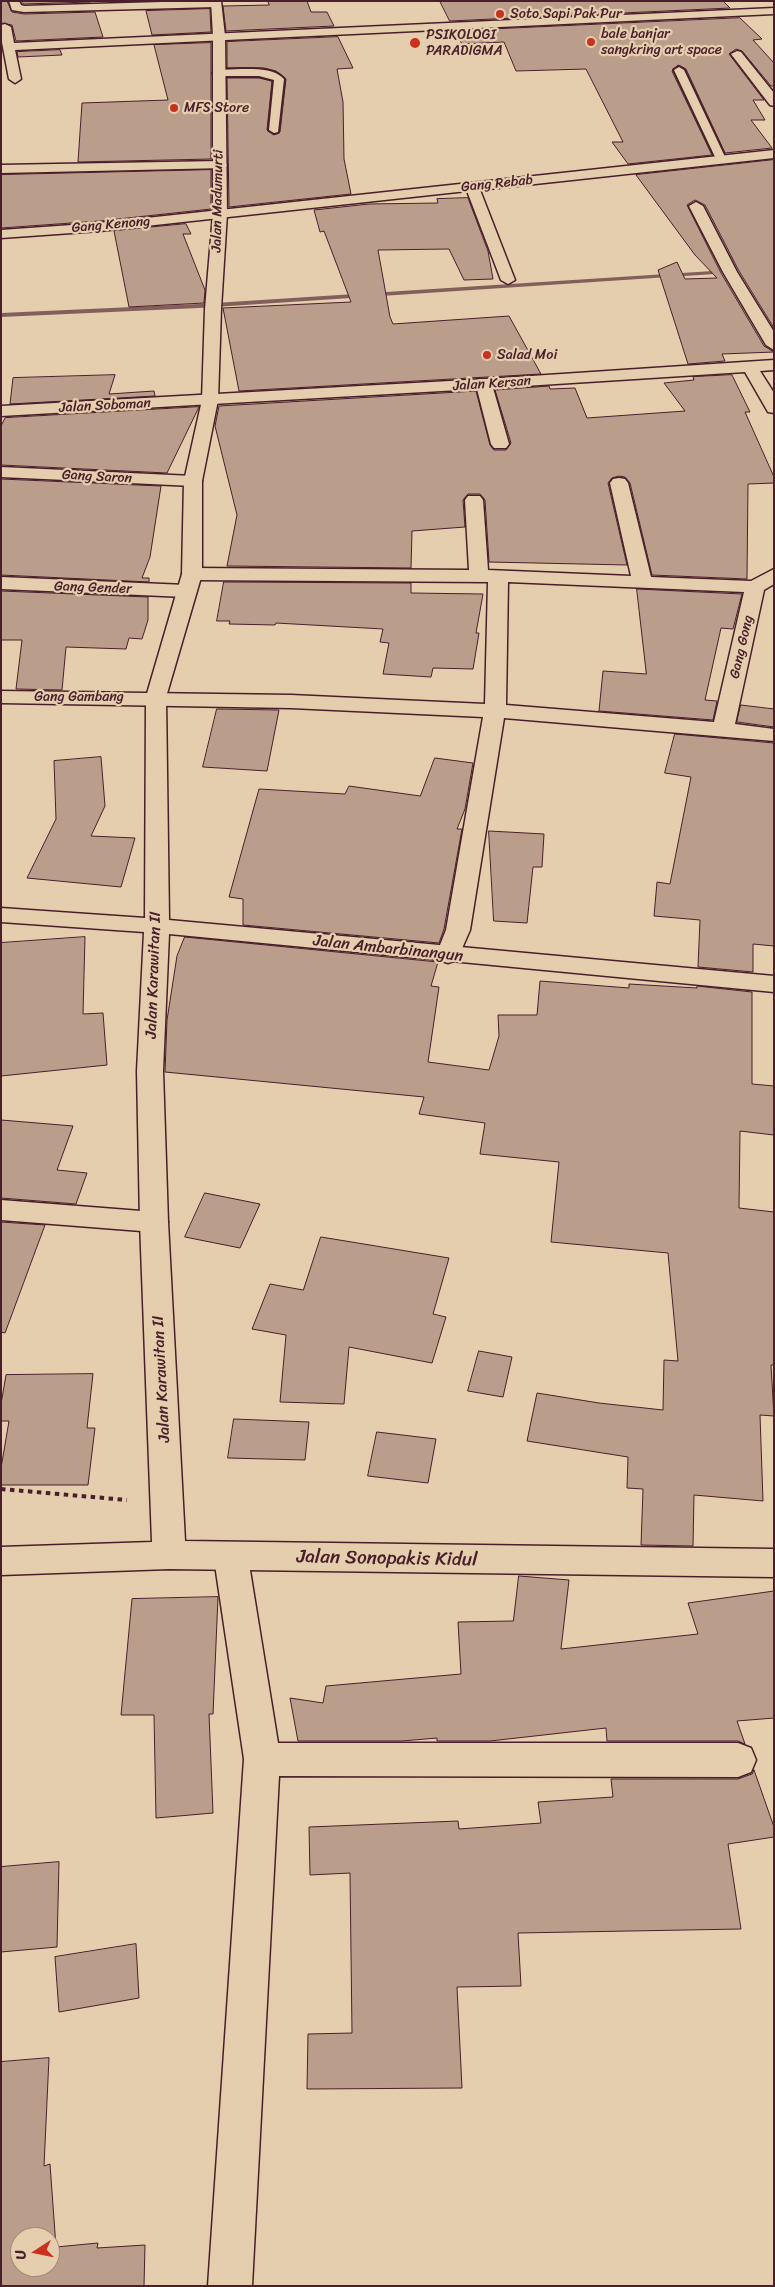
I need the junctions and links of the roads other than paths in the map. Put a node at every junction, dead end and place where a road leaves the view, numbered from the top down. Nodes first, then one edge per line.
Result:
1 (14, 1) edge
2 (216, 3) edge
3 (548, 8) dead end
4 (774, 11) edge
5 (711, 14) junction
6 (552, 21) junction
7 (5, 26) dead end
8 (725, 28) dead end
9 (219, 36) junction
10 (5, 47) edge
11 (737, 54) dead end
12 (679, 70) dead end
13 (218, 73) junction
14 (15, 78) dead end
15 (774, 102) edge
16 (274, 130) dead end
17 (774, 154) edge
18 (722, 159) junction
19 (220, 165) junction
20 (1, 169) edge
21 (472, 187) junction
22 (696, 206) dead end
23 (220, 214) junction
24 (1, 234) edge
25 (508, 280) dead end
26 (774, 345) edge
27 (774, 365) edge
28 (750, 367) junction
29 (486, 384) junction
30 (210, 400) junction
31 (774, 408) edge
32 (1, 411) edge
33 (500, 444) dead end
34 (1, 472) edge
35 (193, 481) junction
36 (619, 483) dead end
37 (474, 500) dead end
38 (774, 575) edge
39 (488, 576) junction
40 (642, 581) junction
41 (1, 583) edge
42 (189, 583) junction
43 (756, 587) junction
44 (1, 697) edge
45 (156, 697) junction
46 (495, 711) junction
47 (723, 729) junction
48 (774, 735) edge
49 (1, 915) edge
50 (157, 926) junction
51 (448, 955) junction
52 (774, 984) edge
53 (1, 1210) edge
54 (154, 1222) junction
55 (169, 1556) junction
56 (231, 1558) junction
57 (1, 1561) edge
58 (774, 1563) edge
59 (262, 1759) junction
60 (738, 1760) dead end
61 (230, 2286) edge

1 - 2 street
2 - 9 street, Jalan Madumurti
3 - 6 street
4 - 5 street
5 - 6 street
5 - 8 street
6 - 9 street
7 - 10 street
9 - 10 street
9 - 13 street, Jalan Madumurti
10 - 14 street
11 - 15 street
12 - 18 lane
13 - 16 lane
13 - 19 street, Jalan Madumurti
17 - 18 street, Gang Rebab
18 - 21 street, Gang Rebab
19 - 20 street
19 - 23 street, Jalan Madumurti
21 - 23 street, Gang Rebab
21 - 25 street
22 - 26 street
23 - 24 street, Gang Kenong
23 - 30 street, Jalan Madumurti
27 - 28 street, Jalan Kersan
28 - 29 street, Jalan Kersan
28 - 31 street
29 - 30 street, Jalan Kersan
29 - 33 street
30 - 32 street, Jalan Soboman
30 - 35 street, Jalan Karawitan II
34 - 35 street, Gang Saron
35 - 42 street, Jalan Karawitan II
36 - 40 street
37 - 39 street
38 - 43 street
39 - 40 street, Gang Gender
39 - 42 street, Gang Gender
39 - 46 street
40 - 43 street, Gang Gender
41 - 42 street, Gang Gender
42 - 45 street, Jalan Karawitan II
43 - 47 street, Gang Gong
44 - 45 street, Gang Gambang
45 - 46 street, Gang Gambang
45 - 50 street, Jalan Karawitan II
46 - 47 street, Gang Gambang
46 - 51 street
47 - 48 street, Gang Gambang
49 - 50 street, Jalan Ambarbinangun
50 - 51 street, Jalan Ambarbinangun
50 - 54 street, Jalan Karawitan II
51 - 52 street, Jalan Ambarbinangun
53 - 54 street
54 - 55 street, Jalan Karawitan II
55 - 56 street, Jalan Sonopakis Kidul
55 - 57 street, Jalan Sonopakis Kidul
56 - 58 street, Jalan Sonopakis Kidul
56 - 59 street
59 - 60 street
59 - 61 street

